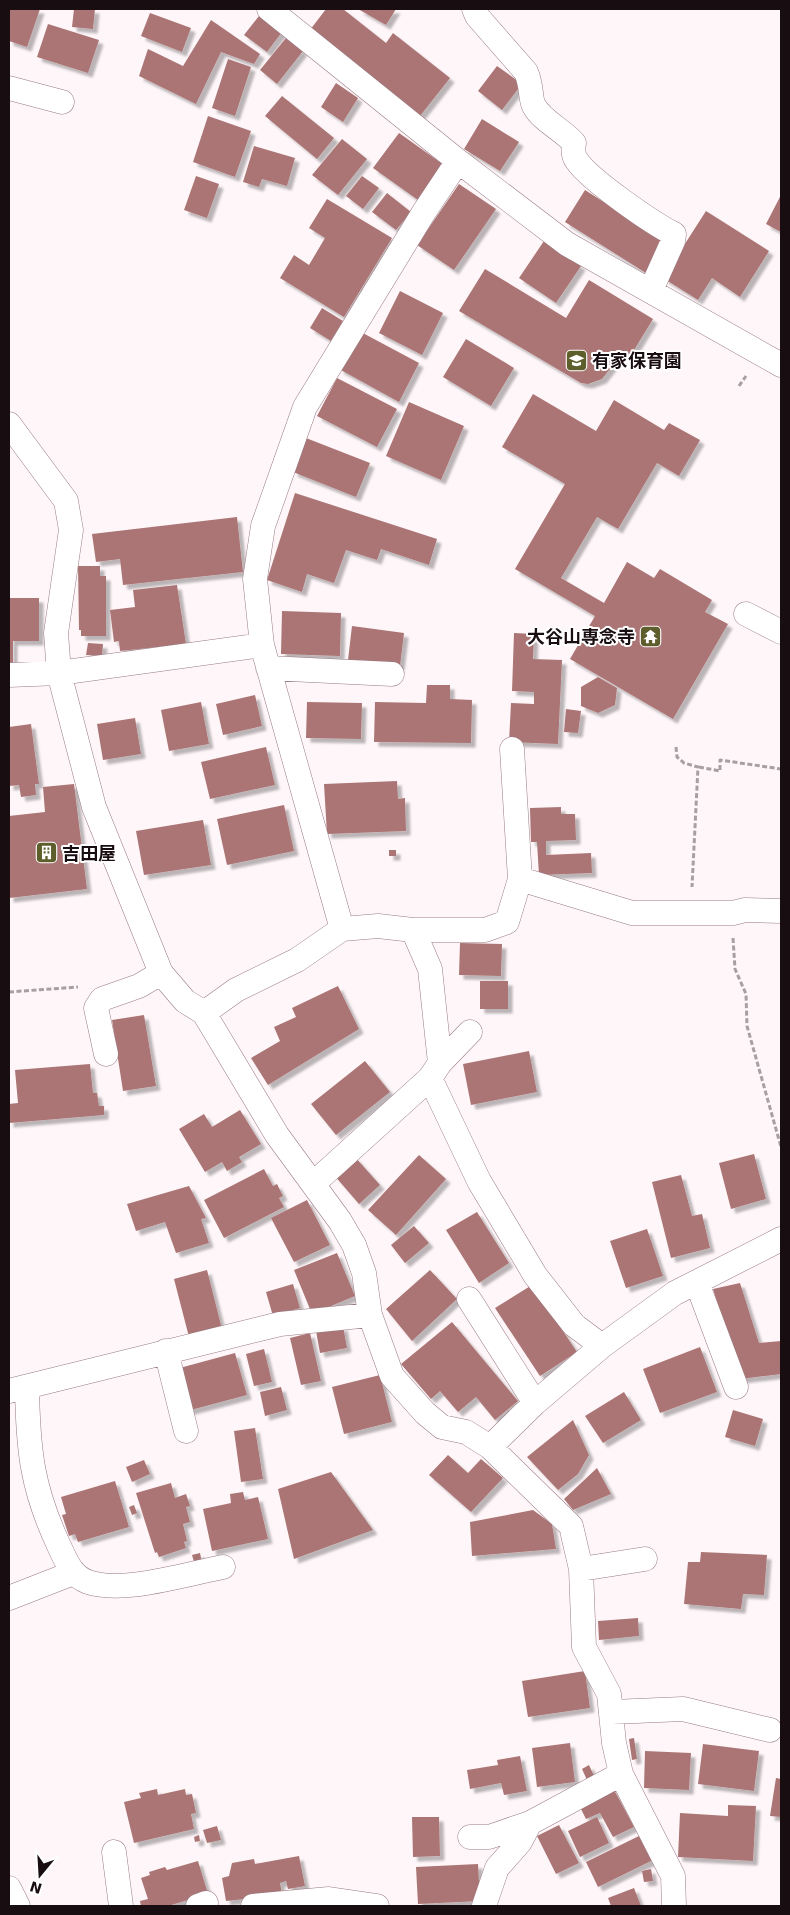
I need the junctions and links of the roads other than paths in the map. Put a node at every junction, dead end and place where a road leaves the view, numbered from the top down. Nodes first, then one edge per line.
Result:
1 (269, 9) edge
2 (474, 9) edge
3 (9, 88) edge
4 (62, 102) dead end
5 (458, 161) junction
6 (651, 290) junction
7 (781, 365) edge
8 (9, 424) edge
9 (746, 614) dead end
10 (781, 632) edge
11 (262, 645) junction
12 (268, 668) junction
13 (59, 673) junction
14 (392, 674) dead end
15 (9, 675) edge
16 (512, 748) dead end
17 (520, 879) junction
18 (781, 911) edge
19 (342, 929) junction
20 (414, 930) junction
21 (161, 973) junction
22 (204, 1013) junction
23 (470, 1032) dead end
24 (106, 1054) dead end
25 (435, 1071) junction
26 (313, 1184) junction
27 (781, 1239) edge
28 (697, 1283) junction
29 (469, 1299) dead end
30 (370, 1315) junction
31 (602, 1346) junction
32 (166, 1351) junction
33 (736, 1387) dead end
34 (18, 1389) edge
35 (535, 1402) junction
36 (186, 1431) dead end
37 (490, 1448) junction
38 (645, 1560) dead end
39 (223, 1566) dead end
40 (581, 1569) junction
41 (73, 1573) junction
42 (9, 1598) edge
43 (612, 1712) junction
44 (770, 1730) dead end
45 (621, 1774) junction
46 (530, 1823) junction
47 (470, 1837) dead end
48 (114, 1852) dead end
49 (9, 1888) edge
50 (18, 1906) edge
51 (121, 1906) edge
52 (253, 1906) edge
53 (377, 1906) edge
54 (484, 1906) edge
55 (674, 1906) edge

1 - 5 street
2 - 6 street
3 - 4 street
5 - 6 street
5 - 11 street
6 - 7 street
8 - 13 street
9 - 10 street
11 - 12 street
11 - 13 street
12 - 14 street
12 - 19 street
13 - 15 street
13 - 21 street
16 - 17 street
17 - 18 street
17 - 20 street
19 - 20 street
19 - 22 street
20 - 25 street
21 - 22 street
21 - 24 street
22 - 26 street
23 - 25 street
25 - 26 street
25 - 31 street
26 - 30 street
27 - 28 street
28 - 31 street
28 - 33 street
29 - 35 street
30 - 32 street
30 - 37 street
31 - 35 street
32 - 34 street
32 - 36 street
34 - 41 street
35 - 37 street
37 - 40 street
38 - 40 street
39 - 41 street
40 - 43 street
41 - 42 street
43 - 44 street
43 - 45 street
45 - 46 street
45 - 55 street
46 - 47 street
46 - 54 street
48 - 51 street
49 - 50 street
52 - 53 street

